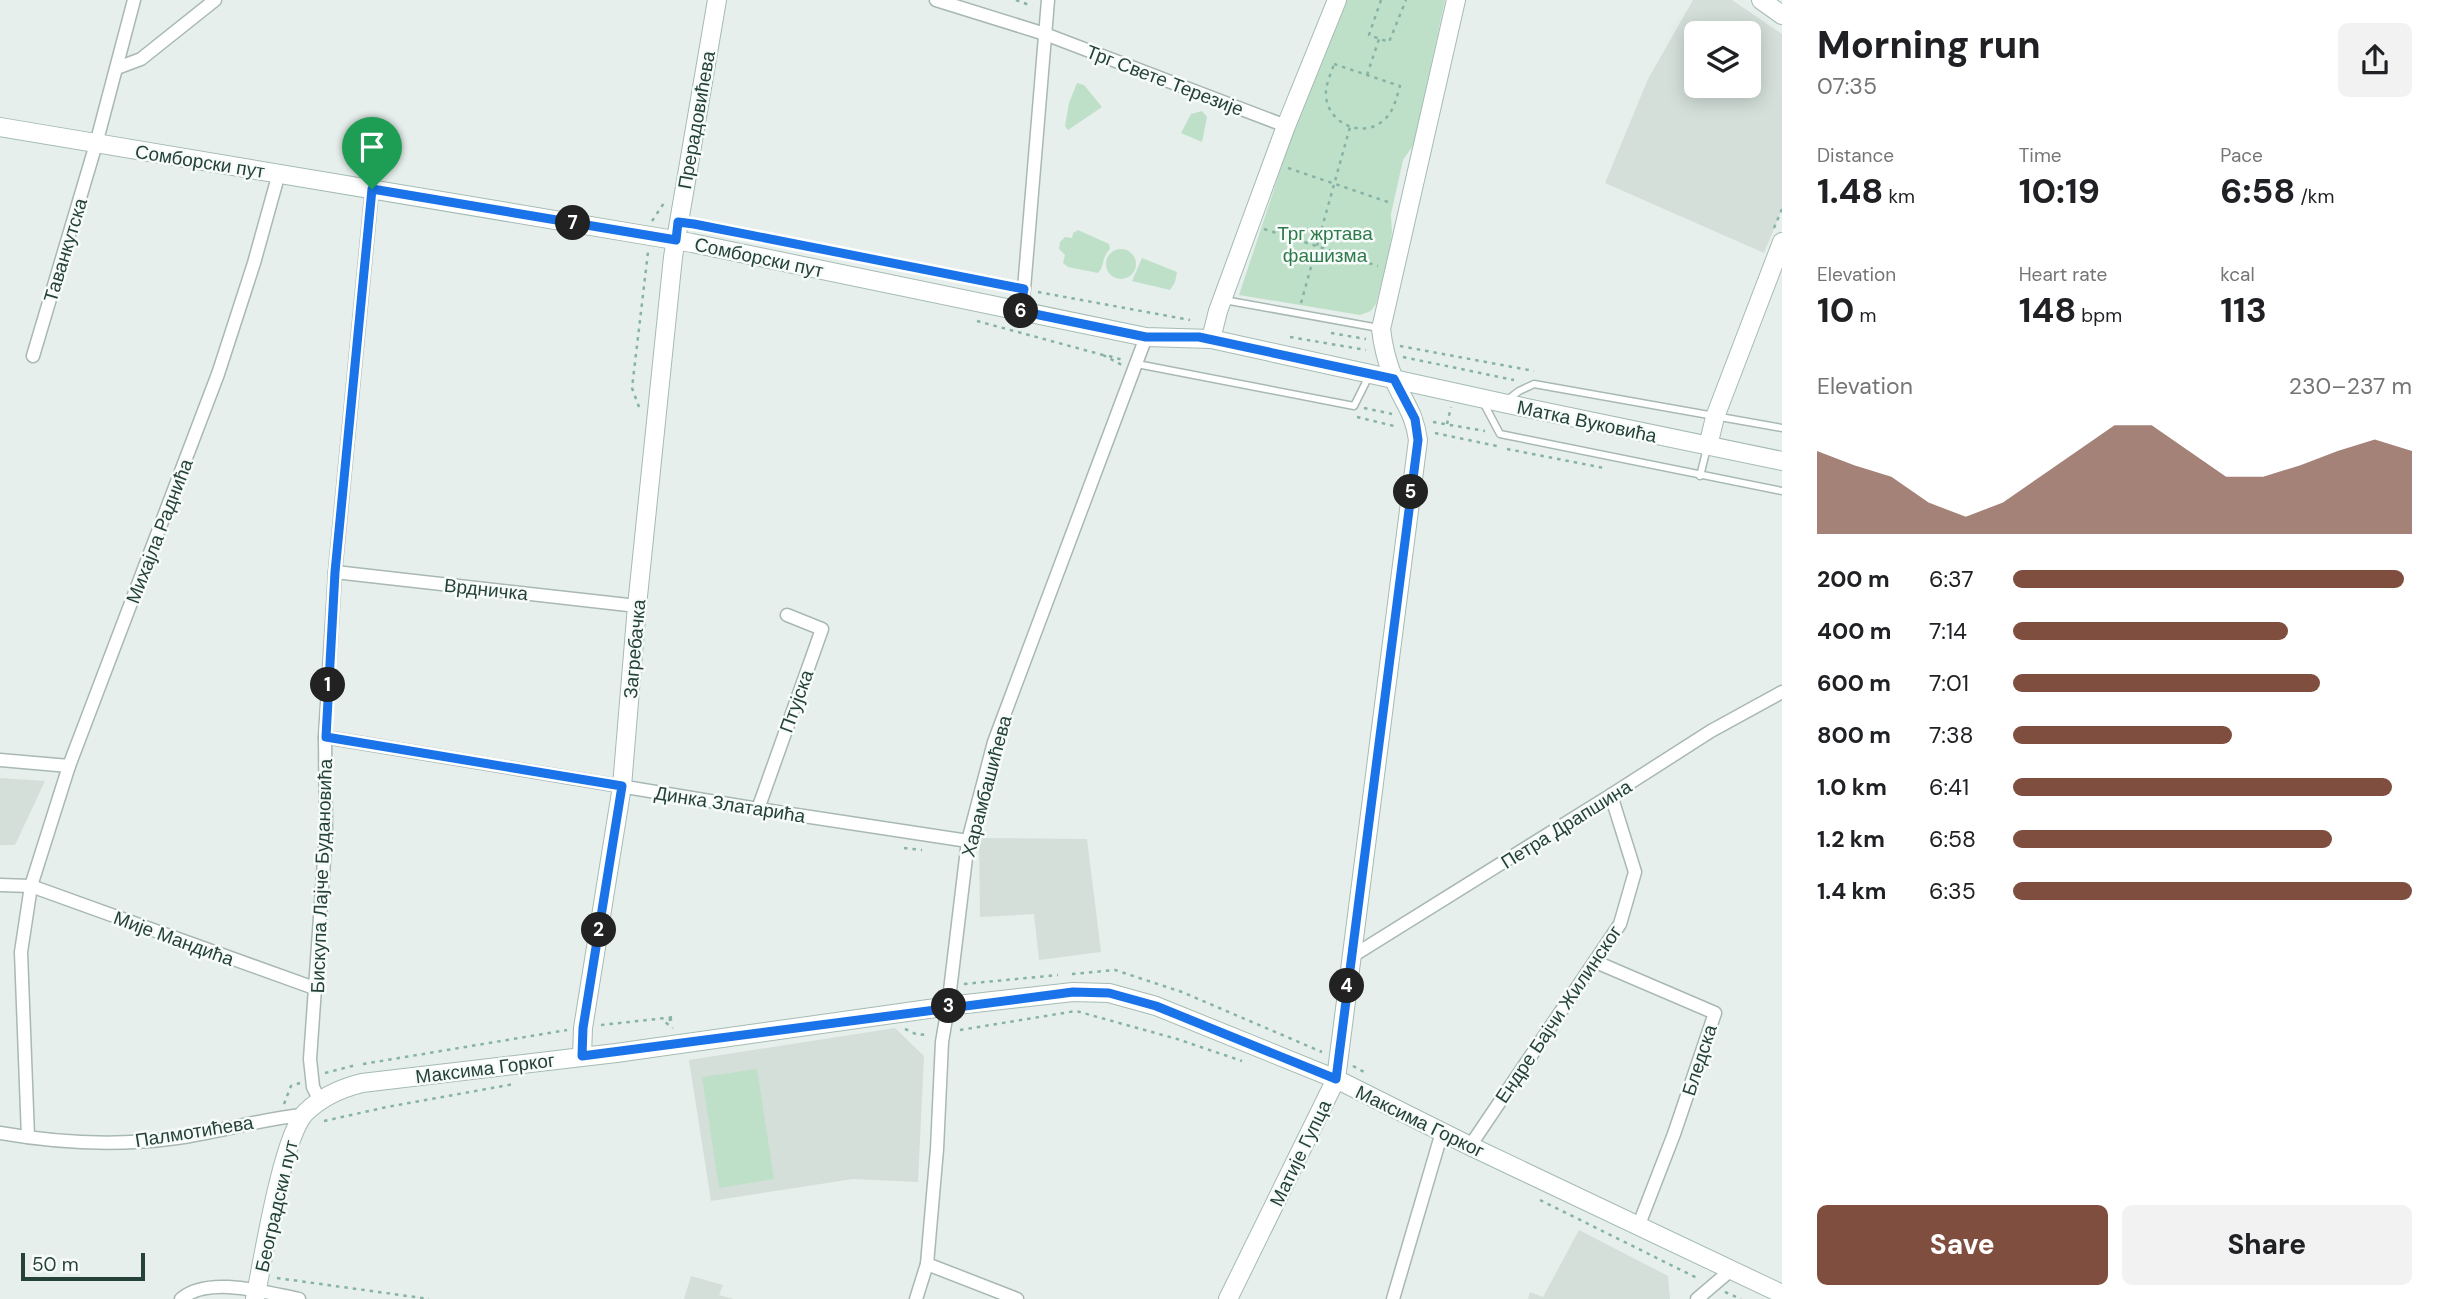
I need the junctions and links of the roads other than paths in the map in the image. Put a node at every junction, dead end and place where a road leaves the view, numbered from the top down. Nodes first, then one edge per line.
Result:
1 (134, 0) edge
2 (215, 0) edge
3 (717, 0) edge
4 (936, 0) edge
5 (1048, 0) edge
6 (1337, 0) edge
7 (1456, 0) edge
8 (1761, 0) edge
9 (1782, 15) edge
10 (1045, 34) junction
11 (117, 68) junction
12 (1286, 126) junction
13 (0, 127) edge
14 (96, 144) junction
15 (279, 173) junction
16 (372, 189) junction
17 (676, 240) junction
18 (1782, 242) edge
19 (1223, 300) junction
20 (1020, 311) junction
21 (1146, 337) junction
22 (1211, 339) junction
23 (1383, 341) junction
24 (33, 356) dead end
25 (1135, 367) junction
26 (1370, 374) junction
27 (1394, 379) junction
28 (1481, 397) junction
29 (1503, 403) junction
30 (1715, 416) junction
31 (1782, 428) edge
32 (1708, 446) junction
33 (1782, 461) edge
34 (1700, 476) junction
35 (1782, 491) edge
36 (335, 572) junction
37 (637, 606) junction
38 (787, 615) dead end
39 (1782, 692) edge
40 (326, 737) junction
41 (0, 760) edge
42 (69, 766) junction
43 (622, 786) junction
44 (1612, 796) junction
45 (758, 809) junction
46 (968, 841) junction
47 (0, 885) edge
48 (31, 886) junction
49 (1351, 957) junction
50 (1596, 962) junction
51 (317, 989) junction
52 (948, 1007) junction
53 (582, 1056) junction
54 (1336, 1079) junction
55 (320, 1101) junction
56 (311, 1118) junction
57 (1443, 1132) junction
58 (0, 1133) edge
59 (28, 1137) junction
60 (1470, 1146) junction
61 (1638, 1227) junction
62 (927, 1264) junction
63 (1731, 1270) junction
64 (1782, 1294) edge
65 (261, 1295) edge
66 (181, 1299) edge
67 (299, 1299) edge
68 (915, 1299) edge
69 (1017, 1299) edge
70 (1228, 1299) edge
71 (1393, 1299) edge
72 (1697, 1299) edge

1 - 11 street, Таванкутска
2 - 11 street
3 - 17 main road, Прерадовићева
4 - 10 street, Трг Свете Терезије
5 - 10 street
6 - 12 main road
7 - 23 main road
8 - 9 main road
10 - 12 street, Трг Свете Терезије
10 - 20 street
11 - 14 street, Таванкутска
12 - 19 main road
13 - 14 main road, Сомборски пут
14 - 15 main road, Сомборски пут
14 - 24 street, Таванкутска
15 - 16 main road, Сомборски пут
15 - 42 street, Михајла Раднића
16 - 17 main road, Сомборски пут
16 - 36 street, Бискупа Лајче Будановића
17 - 20 main road, Сомборски пут
17 - 37 main road, Загребачка
18 - 30 main road
19 - 22 main road
19 - 23 lane
20 - 21 main road
21 - 22 main road
21 - 25 street, Харамбашићева
22 - 26 main road
23 - 27 main road
25 - 26 lane
25 - 46 street, Харамбашићева
26 - 27 main road
27 - 28 main road, Матка Вуковића
27 - 49 main road, Матије Гупца
28 - 29 main road, Матка Вуковића
28 - 34 lane
29 - 30 lane
29 - 32 main road, Матка Вуковића
30 - 31 lane
30 - 32 main road
32 - 33 main road, Матка Вуковића
32 - 34 lane
34 - 35 lane
36 - 37 street, Врдничка
36 - 40 street, Бискупа Лајче Будановића
37 - 43 main road, Загребачка
38 - 45 street, Птујска
39 - 44 street, Петра Драпшина
40 - 43 street, Динка Златарића
40 - 51 street, Бискупа Лајче Будановића
41 - 42 street
42 - 48 street, Михајла Раднића
43 - 45 street, Динка Златарића
43 - 53 main road, Загребачка
44 - 49 street, Петра Драпшина
44 - 50 street, Ендре Бајчи Жилинског
45 - 46 street, Динка Златарића
46 - 52 street, Харамбашићева
47 - 48 street
48 - 51 street, Мије Мандића
48 - 59 street, Михајла Раднића
49 - 54 main road, Матије Гупца
50 - 60 street, Ендре Бајчи Жилинског
50 - 61 street, Бледска
51 - 55 street, Бискупа Лајче Будановића
52 - 53 main road, Максима Горког
52 - 54 main road, Максима Горког
52 - 62 street, Харамбашићева
53 - 55 main road, Максима Горког
54 - 57 main road, Максима Горког
54 - 70 main road, Матије Гупца
55 - 56 main road, Максима Горког
56 - 59 street, Палмотићева
56 - 65 main road, Београдски пут
57 - 60 main road, Максима Горког
57 - 71 street
58 - 59 street, Палмотићева
60 - 61 main road, Максима Горког
61 - 63 main road, Максима Горког
62 - 68 street, Харамбашићева
62 - 69 street
63 - 64 main road, Максима Горког
63 - 72 street
65 - 66 street
65 - 67 street

